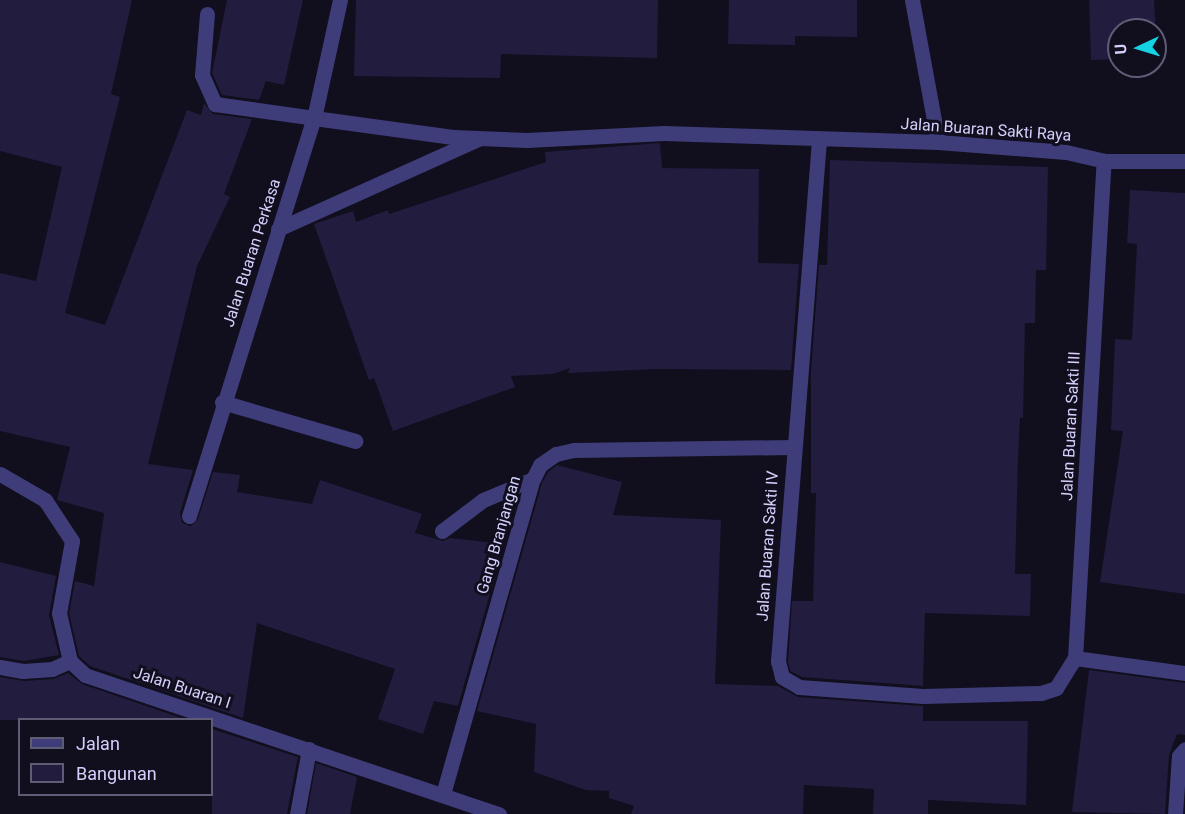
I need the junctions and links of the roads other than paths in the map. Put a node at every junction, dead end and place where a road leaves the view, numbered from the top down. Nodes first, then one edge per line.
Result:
1 (340, 0) edge
2 (912, 0) edge
3 (207, 14) dead end
4 (314, 118) junction
5 (482, 138) junction
6 (819, 140) junction
7 (938, 142) junction
8 (1104, 161) junction
9 (1185, 161) edge
10 (278, 229) junction
11 (222, 402) junction
12 (355, 441) dead end
13 (793, 447) junction
14 (0, 474) edge
15 (533, 479) junction
16 (189, 516) dead end
17 (442, 531) dead end
18 (1075, 658) junction
19 (70, 661) junction
20 (0, 667) edge
21 (1185, 674) edge
22 (1056, 688) joint
23 (309, 749) junction
24 (1185, 749) edge
25 (443, 794) junction
26 (297, 814) edge
27 (499, 814) edge
28 (1175, 814) edge

1 - 4 street, Jalan Buaran Perkasa
2 - 7 street
3 - 4 street, Jalan Buaran Sakti Raya
4 - 5 street, Jalan Buaran Sakti Raya
4 - 10 street, Jalan Buaran Perkasa
5 - 6 street, Jalan Buaran Sakti Raya
5 - 10 street
6 - 7 street, Jalan Buaran Sakti Raya
6 - 13 street, Jalan Buaran Sakti IV
7 - 8 street, Jalan Buaran Sakti Raya
8 - 9 street, Jalan Buaran Sakti Raya
8 - 18 street, Jalan Buaran Sakti III
10 - 11 street, Jalan Buaran Perkasa
11 - 12 street
11 - 16 street, Jalan Buaran Perkasa
13 - 15 street, Gang Branjangan
13 - 22 street, Jalan Buaran Sakti IV
14 - 19 street
15 - 17 street
15 - 25 street, Gang Branjangan
18 - 21 street
18 - 22 street, Jalan Buaran Sakti III
19 - 20 street
19 - 23 street, Jalan Buaran I
23 - 25 street, Jalan Buaran I
23 - 26 street
24 - 28 street
25 - 27 street, Jalan Buaran I

